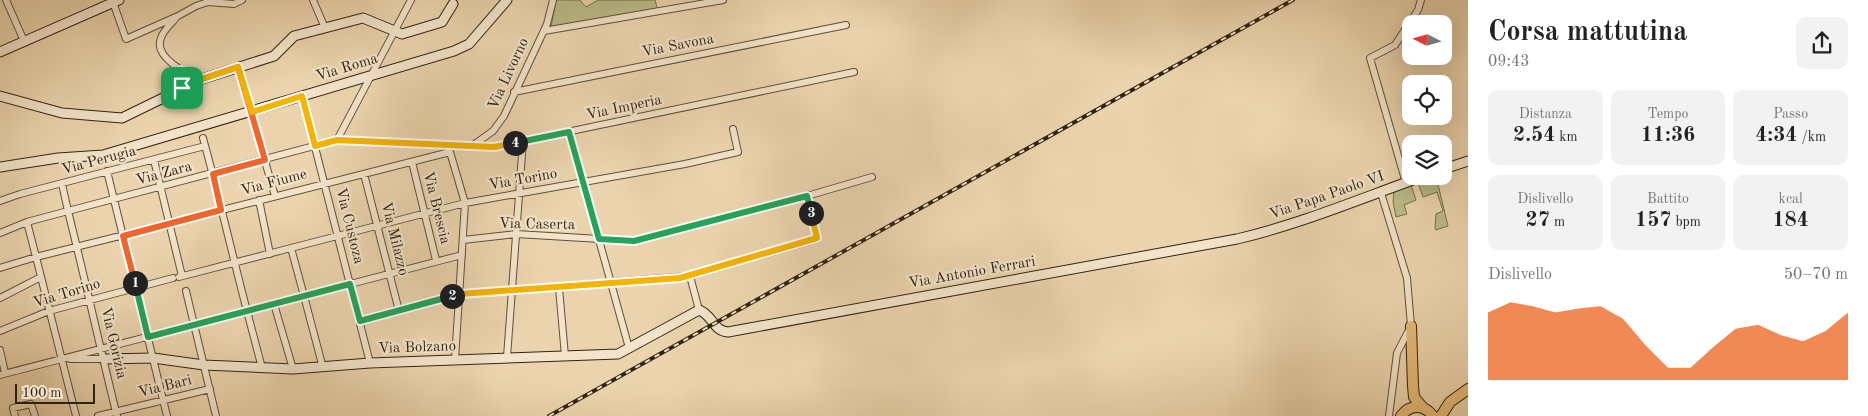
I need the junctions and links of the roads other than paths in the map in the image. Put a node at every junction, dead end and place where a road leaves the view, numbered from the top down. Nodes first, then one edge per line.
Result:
1 (6, 0) edge
2 (242, 0) edge
3 (313, 0) edge
4 (411, 0) edge
5 (507, 0) edge
6 (553, 0) edge
7 (723, 0) edge
8 (1421, 0) edge
9 (116, 1) edge
10 (207, 1) edge
11 (453, 4) dead end
12 (178, 16) junction
13 (846, 25) dead end
14 (325, 28) junction
15 (544, 31) junction
16 (395, 32) junction
17 (24, 41) junction
18 (0, 52) edge
19 (238, 67) junction
20 (181, 70) junction
21 (854, 72) dead end
22 (373, 74) junction
23 (202, 79) junction
24 (182, 88) junction
25 (514, 92) junction
26 (0, 96) edge
27 (302, 96) junction
28 (252, 112) junction
29 (733, 129) dead end
30 (569, 132) junction
31 (203, 138) dead end
32 (337, 140) junction
33 (523, 141) junction
34 (205, 146) junction
35 (315, 146) junction
36 (472, 146) junction
37 (154, 160) junction
38 (265, 160) junction
39 (1468, 161) edge
40 (412, 162) junction
41 (1452, 166) edge
42 (0, 167) edge
43 (1402, 169) edge
44 (107, 171) junction
45 (213, 174) junction
46 (364, 174) junction
47 (872, 177) dead end
48 (325, 183) junction
49 (583, 183) junction
50 (62, 184) junction
51 (1402, 185) edge
52 (161, 188) junction
53 (1381, 193) junction
54 (519, 194) junction
55 (275, 196) junction
56 (807, 196) junction
57 (115, 200) junction
58 (259, 200) junction
59 (0, 201) edge
60 (466, 203) junction
61 (221, 210) junction
62 (68, 211) junction
63 (425, 214) junction
64 (27, 222) junction
65 (169, 224) junction
66 (377, 227) junction
67 (0, 233) edge
68 (516, 234) junction
69 (123, 236) junction
70 (338, 236) junction
71 (599, 239) junction
72 (1237, 239) joint
73 (463, 240) junction
74 (77, 247) junction
75 (291, 248) junction
76 (270, 254) junction
77 (462, 255) junction
78 (36, 257) junction
79 (436, 260) junction
80 (234, 263) junction
81 (0, 268) edge
82 (389, 273) junction
83 (690, 276) junction
84 (41, 277) junction
85 (178, 277) junction
86 (611, 283) junction
87 (350, 284) junction
88 (136, 288) junction
89 (559, 288) junction
90 (186, 291) dead end
91 (512, 291) junction
92 (460, 294) junction
93 (304, 296) junction
94 (0, 298) edge
95 (90, 300) junction
96 (274, 304) junction
97 (49, 310) junction
98 (699, 310) junction
99 (399, 311) junction
100 (247, 312) junction
101 (360, 321) junction
102 (194, 325) junction
103 (1411, 326) junction
104 (0, 331) edge
105 (148, 337) junction
106 (101, 348) junction
107 (629, 348) junction
108 (0, 351) edge
109 (565, 356) junction
110 (153, 358) junction
111 (507, 358) junction
112 (61, 359) junction
113 (104, 359) junction
114 (456, 360) junction
115 (370, 363) junction
116 (204, 366) junction
117 (262, 368) junction
118 (323, 368) junction
119 (293, 369) junction
120 (3, 374) edge
121 (1413, 386) junction
122 (210, 389) junction
123 (1468, 389) edge
124 (163, 400) junction
125 (1450, 402) junction
126 (1428, 411) edge
127 (1405, 412) edge
128 (117, 414) edge
129 (16, 416) edge
130 (35, 416) edge
131 (76, 416) edge
132 (98, 416) edge
133 (167, 416) edge
134 (216, 416) edge
135 (1389, 416) edge
136 (1441, 416) edge

1 - 17 street
2 - 10 street
3 - 14 street
4 - 16 street
5 - 22 street, Via Roma
6 - 15 street, Via Livorno
7 - 15 street
8 - 43 street
9 - 12 street
9 - 17 street
10 - 12 street
11 - 16 street
12 - 20 street
13 - 25 street, Via Savona
14 - 16 street
14 - 19 street
15 - 25 street, Via Livorno
16 - 22 street
17 - 18 street
19 - 23 street
19 - 28 street
20 - 23 street
20 - 24 street
21 - 30 street, Via Imperia
22 - 27 street, Via Roma
22 - 32 street
23 - 24 street
24 - 26 street
25 - 36 street, Via Livorno
27 - 28 street, Via Roma
27 - 35 street, Via Custoza
28 - 38 street
28 - 42 street, Via Roma
29 - 49 street, Via Torino
30 - 33 street, Via Imperia
30 - 49 street
31 - 34 street
32 - 35 street, Via Zara
32 - 36 street, Via Imperia
33 - 36 street, Via Imperia
33 - 54 street
34 - 37 street, Via Perugia
34 - 45 street
35 - 38 street, Via Zara
35 - 48 street, Via Custoza
37 - 44 street, Via Perugia
37 - 52 street
38 - 45 street, Via Zara
38 - 55 street
39 - 41 street
40 - 46 street, Via Fiume
40 - 60 street, Via Fiume
40 - 63 street, Via Brescia
44 - 50 street, Via Perugia
44 - 57 street
45 - 52 street, Via Zara
45 - 61 street
46 - 48 street, Via Fiume
46 - 66 street, Via Milazzo
47 - 56 street, Via Caserta
48 - 55 street, Via Fiume
48 - 70 street, Via Custoza
49 - 54 street, Via Torino
49 - 71 street
50 - 59 street, Via Perugia
50 - 62 street
51 - 53 street, Via Papa Paolo VI
52 - 57 street, Via Zara
52 - 65 street
53 - 72 street, Via Papa Paolo VI
53 - 103 street
54 - 60 street, Via Torino
54 - 68 street
55 - 58 street, Via Fiume
56 - 71 street, Via Caserta
56 - 83 street
57 - 62 street, Via Zara
57 - 69 street
58 - 61 street, Via Fiume
58 - 76 street
60 - 63 street, Via Torino
60 - 73 street
61 - 65 street, Via Fiume
61 - 80 street
62 - 64 street, Via Zara
62 - 74 street, Via Gorizia
63 - 66 street, Via Torino
63 - 79 street, Via Brescia
64 - 67 street, Via Zara
64 - 78 street
65 - 69 street, Via Fiume
65 - 85 street
66 - 70 street, Via Torino
66 - 82 street, Via Milazzo
68 - 71 street, Via Caserta
68 - 73 street, Via Caserta
68 - 91 street
69 - 74 street, Via Fiume
69 - 88 street
70 - 75 street, Via Torino
70 - 87 street, Via Custoza
71 - 86 street
72 - 98 street, Via Antonio Ferrari
73 - 77 street
74 - 78 street, Via Fiume
74 - 95 street, Via Gorizia
75 - 76 street, Via Torino
75 - 93 street
76 - 80 street, Via Torino
77 - 79 street
77 - 92 street
78 - 81 street, Via Fiume
78 - 84 street
79 - 82 street
80 - 85 street, Via Torino
80 - 100 street
82 - 87 street
82 - 99 street, Via Milazzo
83 - 86 street
83 - 98 street
84 - 94 street
84 - 97 street
85 - 88 street, Via Torino
86 - 89 street
86 - 107 street
87 - 93 street
87 - 101 street, Via Custoza
88 - 95 street, Via Torino
88 - 105 street
89 - 91 street
89 - 109 street
90 - 102 street
91 - 92 street
91 - 111 street
92 - 99 street
92 - 114 street
93 - 96 street
93 - 118 street
95 - 97 street, Via Torino
95 - 106 street, Via Gorizia
96 - 100 street
96 - 119 street
97 - 104 street, Via Torino
97 - 112 street
98 - 107 street, Via Bolzano
99 - 101 street
100 - 102 street
100 - 117 street
101 - 115 street, Via Custoza
102 - 105 street
102 - 116 street
103 - 121 main road
103 - 135 street
105 - 106 street
105 - 110 street
106 - 112 street
106 - 113 street, Via Gorizia
107 - 109 street, Via Bolzano
108 - 120 street
109 - 111 street, Via Bolzano
110 - 113 street, Via Bolzano
110 - 116 street, Via Bolzano
110 - 124 street
111 - 114 street, Via Bolzano
112 - 113 street
112 - 120 street
112 - 131 street
113 - 128 street, Via Gorizia
114 - 115 street, Via Bolzano
115 - 118 street, Via Bolzano
116 - 117 street, Via Bolzano
116 - 122 street
117 - 119 street, Via Bolzano
118 - 119 street, Via Bolzano
121 - 126 main road
121 - 127 main road
122 - 124 street, Via Bari
122 - 134 street
123 - 125 main road
124 - 128 street, Via Bari
124 - 133 street
125 - 126 main road
125 - 136 main road
126 - 127 main road
128 - 132 street, Via Bari
129 - 130 street

